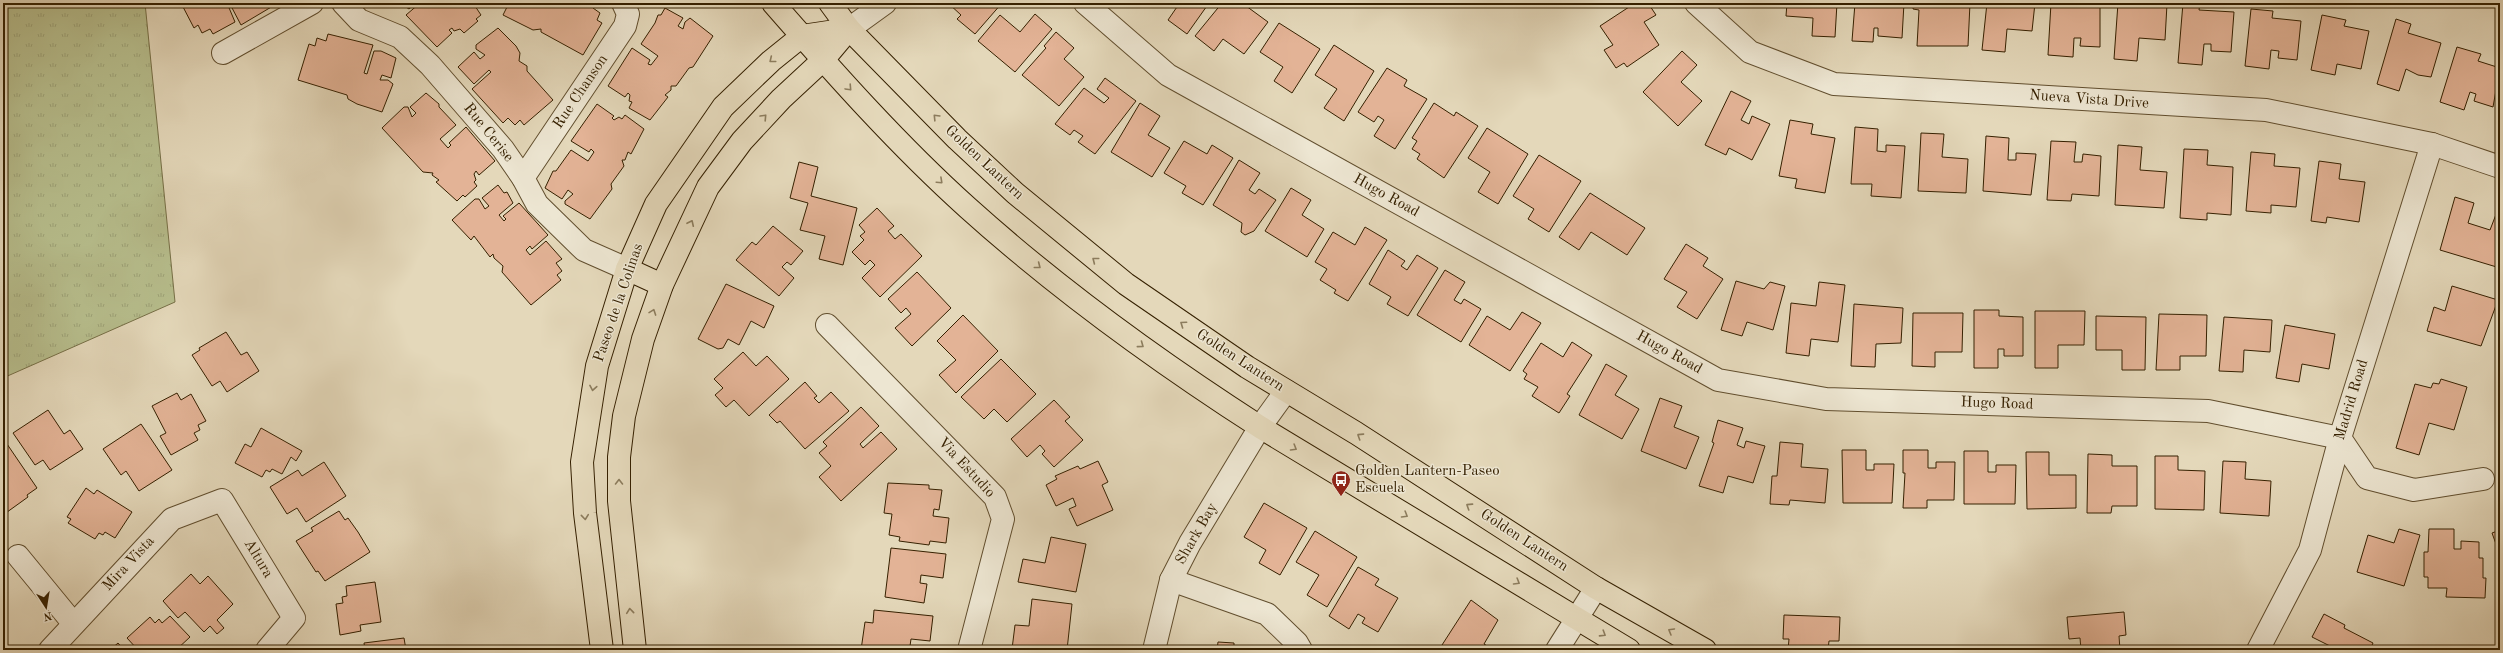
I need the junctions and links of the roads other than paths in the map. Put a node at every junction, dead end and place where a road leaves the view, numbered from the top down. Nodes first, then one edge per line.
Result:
1 (312, 3) edge
2 (343, 3) edge
3 (623, 3) edge
4 (773, 3) edge
5 (830, 3) edge
6 (885, 3) edge
7 (1086, 3) edge
8 (1696, 3) edge
9 (849, 29) junction
10 (802, 36) junction
11 (223, 52) dead end
12 (823, 60) junction
13 (2432, 144) junction
14 (2500, 167) edge
15 (523, 178) junction
16 (627, 270) junction
17 (662, 285) junction
18 (827, 325) dead end
19 (1286, 391) junction
20 (1260, 428) junction
21 (2340, 438) junction
22 (2483, 479) dead end
23 (222, 500) joint
24 (18, 556) dead end
25 (1171, 580) junction
26 (1596, 588) junction
27 (1576, 617) junction
28 (73, 623) junction
29 (50, 650) edge
30 (266, 650) edge
31 (602, 650) edge
32 (635, 650) edge
33 (969, 650) edge
34 (1154, 650) edge
35 (1301, 650) edge
36 (1557, 650) edge
37 (1629, 650) edge
38 (1705, 650) edge
39 (2258, 650) edge

1 - 11 street
2 - 15 street, Rue Cerise
3 - 15 street, Rue Chanson
4 - 10 main road
5 - 9 main road, Golden Lantern
6 - 9 street
7 - 21 street, Hugo Road
8 - 13 street, Nueva Vista Drive
9 - 10 main road
9 - 12 main road
19 -> 9 main road, Golden Lantern
10 - 12 main road
10 -> 16 main road, Paseo de la Colinas
17 -> 12 main road
12 -> 20 main road
13 - 14 street, Nueva Vista Drive
13 - 21 street, Madrid Road
15 - 16 street, Rue Cerise
16 - 17 main road
16 -> 31 main road, Paseo de la Colinas
32 -> 17 main road
18 - 33 street, Via Estudio
19 - 20 street, Shark Bay
26 -> 19 main road, Golden Lantern
20 - 25 street, Shark Bay
20 -> 27 main road
21 - 22 street
21 - 39 street, Madrid Road
23 - 28 street, Mira Vista
23 - 30 street, Altura
24 - 28 street
25 - 34 street, Shark Bay
25 - 35 street
26 - 27 street
38 -> 26 main road, Golden Lantern
27 - 36 street
27 -> 37 main road
28 - 29 street, Mira Vista

